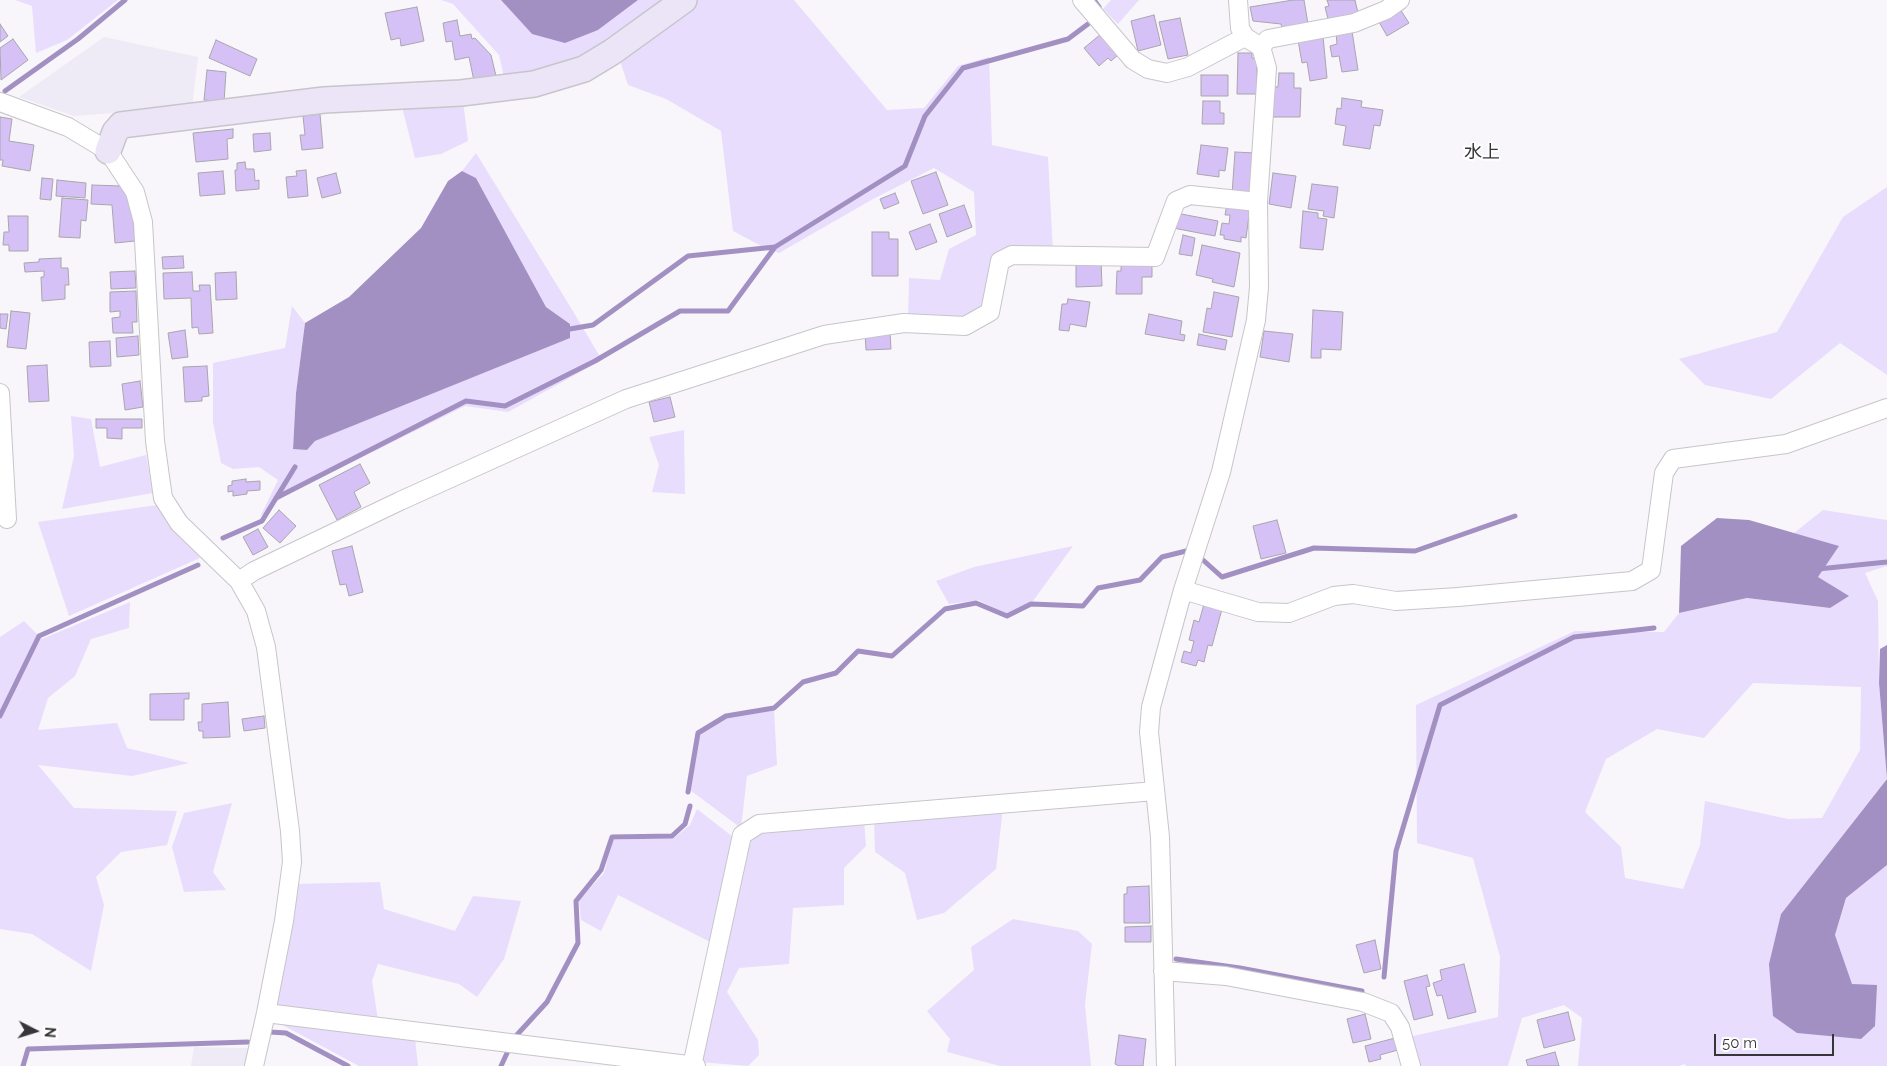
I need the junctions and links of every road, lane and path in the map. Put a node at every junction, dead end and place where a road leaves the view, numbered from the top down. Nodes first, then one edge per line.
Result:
1 (684, 0) edge
2 (1082, 0) edge
3 (1238, 0) edge
4 (1400, 0) edge
5 (1245, 37) junction
6 (1261, 47) junction
7 (0, 102) edge
8 (108, 152) junction
9 (1258, 202) junction
10 (0, 393) edge
11 (1887, 408) edge
12 (7, 520) dead end
13 (239, 581) junction
14 (1183, 590) junction
15 (1155, 791) junction
16 (1163, 971) junction
17 (266, 1012) junction
18 (254, 1066) edge
19 (694, 1066) edge
20 (1166, 1066) edge
21 (1410, 1066) edge

1 - 8 street
2 - 5 street
3 - 5 street
4 - 6 street
5 - 6 street
6 - 9 street
7 - 8 street
8 - 13 street
9 - 13 street
9 - 14 street
10 - 12 street
11 - 14 street
13 - 17 street
14 - 15 street
15 - 16 street
15 - 19 street
16 - 20 street
16 - 21 street
17 - 18 street
17 - 19 street

